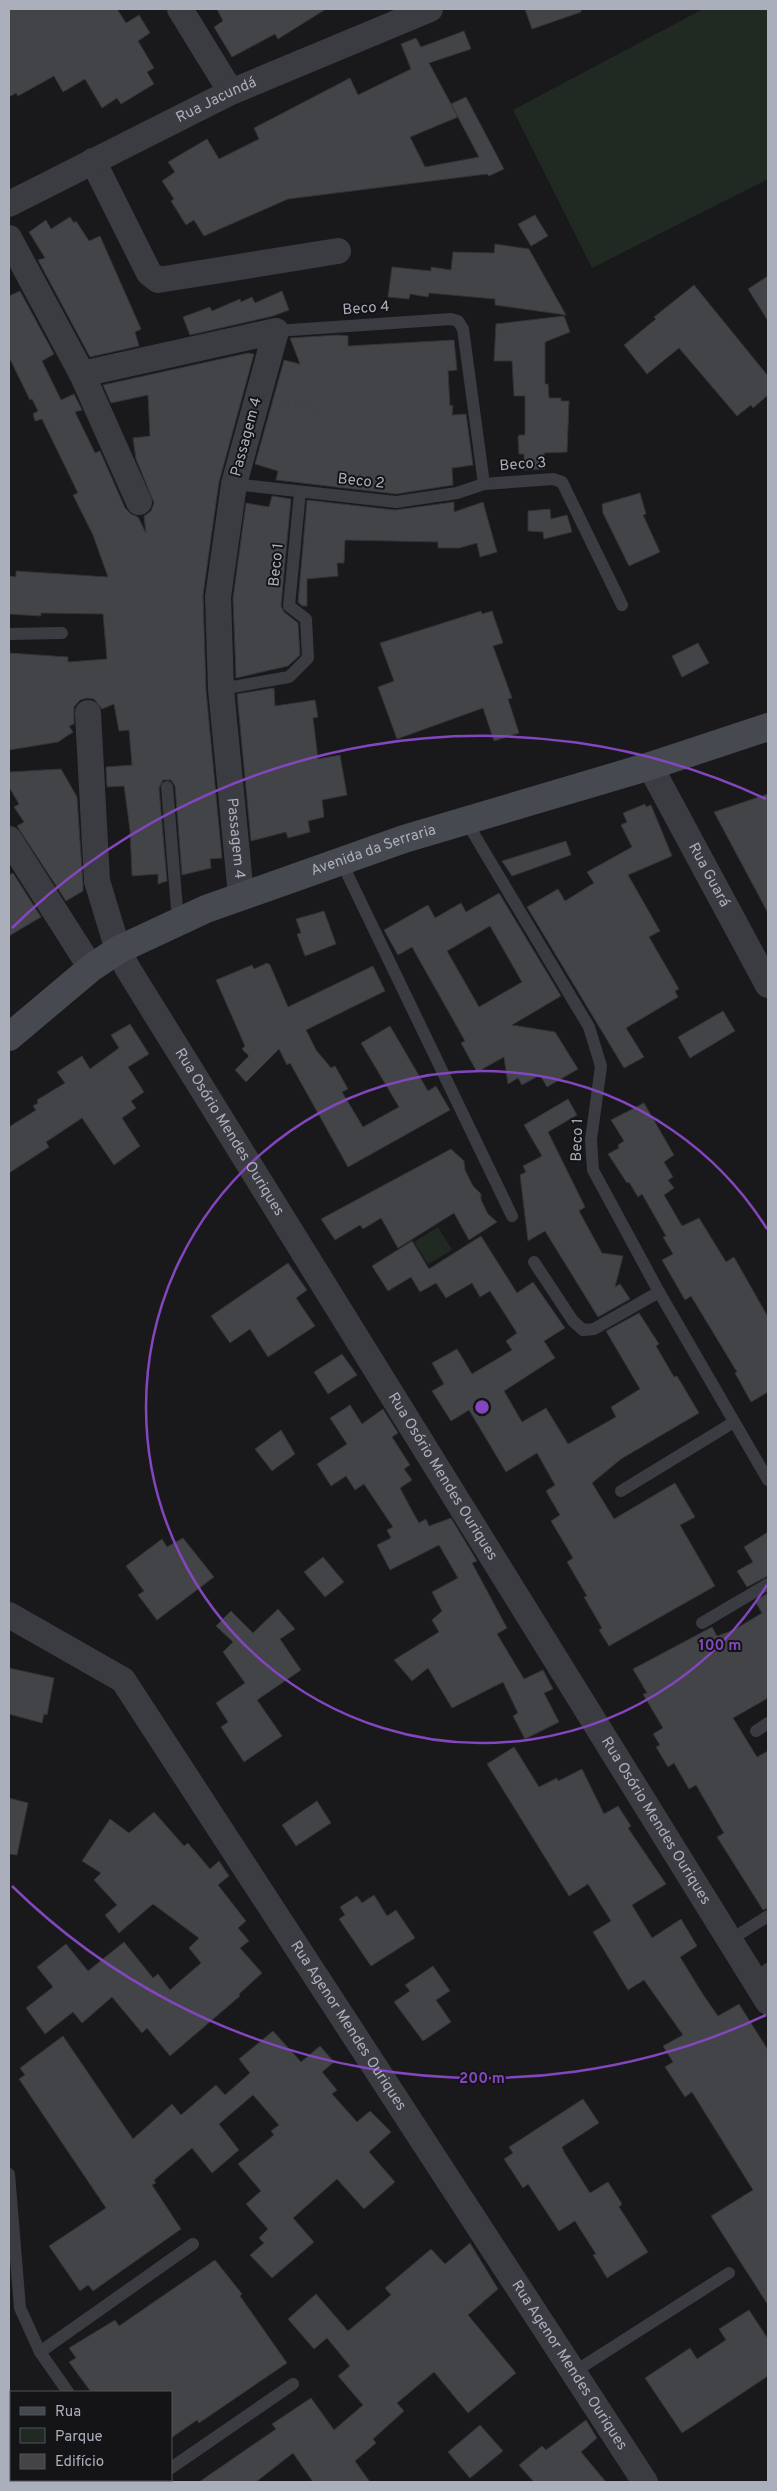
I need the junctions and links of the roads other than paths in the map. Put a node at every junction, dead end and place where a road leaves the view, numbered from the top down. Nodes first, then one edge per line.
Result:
1 (180, 9) edge
2 (430, 9) edge
3 (231, 92) junction
4 (93, 161) junction
5 (11, 197) edge
6 (9, 238) edge
7 (338, 251) dead end
8 (458, 321) joint
9 (276, 331) junction
10 (82, 374) junction
11 (234, 484) junction
12 (484, 484) junction
13 (300, 492) junction
14 (139, 502) dead end
15 (622, 606) dead end
16 (62, 633) dead end
17 (9, 634) edge
18 (222, 689) junction
19 (88, 713) dead end
20 (768, 726) edge
21 (650, 766) junction
22 (167, 787) dead end
23 (466, 821) junction
24 (9, 839) edge
25 (341, 861) junction
26 (241, 895) junction
27 (178, 921) junction
28 (118, 950) junction
29 (91, 968) junction
30 (768, 985) edge
31 (9, 1037) edge
32 (512, 1216) dead end
33 (534, 1262) dead end
34 (659, 1292) junction
35 (734, 1422) junction
36 (768, 1480) edge
37 (621, 1491) dead end
38 (768, 1584) edge
39 (9, 1615) edge
40 (702, 1622) dead end
41 (768, 1723) edge
42 (756, 1731) dead end
43 (768, 1916) edge
44 (730, 1940) junction
45 (761, 1974) edge
46 (768, 2002) edge
47 (9, 2174) edge
48 (193, 2244) dead end
49 (729, 2273) dead end
50 (40, 2352) junction
51 (574, 2372) junction
52 (293, 2384) dead end
53 (67, 2391) edge
54 (172, 2467) edge
55 (646, 2482) edge

1 - 3 street
2 - 3 street, Rua Jacundá
3 - 4 street, Rua Jacundá
4 - 5 street, Rua Jacundá
4 - 7 street
6 - 10 street
8 - 9 lane, Beco 4
8 - 12 lane, Beco 3
9 - 10 street
9 - 11 street, Passagem 4
10 - 14 street
11 - 13 lane, Beco 2
11 - 18 street, Passagem 4
12 - 13 lane, Beco 2
12 - 15 lane, Beco 3
13 - 18 lane, Beco 1
16 - 17 lane
18 - 26 street, Passagem 4
19 - 28 street, Rua Osório Mendes Ouriques
20 - 21 main road, Avenida da Serraria
21 - 23 main road, Avenida da Serraria
21 - 30 street, Rua Guará
22 - 27 lane
23 - 25 main road, Avenida da Serraria
23 - 34 lane, Beco 1
24 - 29 street
25 - 26 main road, Avenida da Serraria
25 - 32 lane
26 - 27 main road, Avenida da Serraria
27 - 28 main road, Avenida da Serraria
28 - 29 main road, Avenida da Serraria
28 - 44 street, Rua Osório Mendes Ouriques
29 - 31 main road, Avenida da Serraria
33 - 34 lane
34 - 35 lane, Beco 1
35 - 36 lane, Beco 1
35 - 37 lane
38 - 40 lane
39 - 51 street, Rua Agenor Mendes Ouriques
41 - 42 lane
43 - 44 lane
44 - 45 street, Rua Osório Mendes Ouriques
45 - 46 street, Rua Osório Mendes Ouriques
47 - 50 lane
48 - 50 lane
49 - 51 lane
50 - 53 lane
51 - 55 street, Rua Agenor Mendes Ouriques
52 - 54 lane

